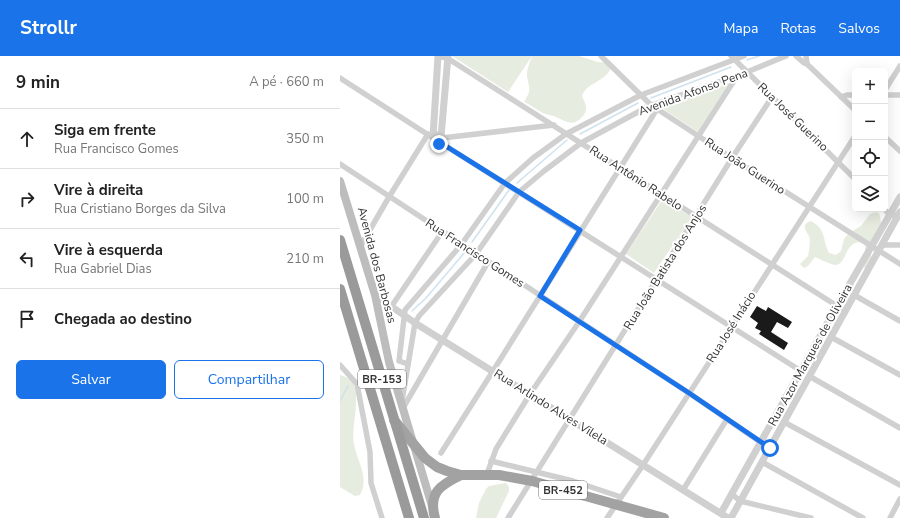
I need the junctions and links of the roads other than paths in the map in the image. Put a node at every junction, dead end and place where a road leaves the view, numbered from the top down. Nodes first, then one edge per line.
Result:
1 (438, 56) edge
2 (601, 56) edge
3 (744, 56) edge
4 (786, 56) edge
5 (796, 56) edge
6 (806, 56) edge
7 (447, 57) edge
8 (733, 58) edge
9 (807, 64) junction
10 (900, 66) edge
11 (747, 72) junction
12 (737, 75) junction
13 (340, 78) edge
14 (888, 85) edge
15 (641, 95) junction
16 (852, 95) edge
17 (888, 95) edge
18 (900, 95) edge
19 (772, 97) junction
20 (841, 97) junction
21 (654, 107) junction
22 (852, 107) edge
23 (554, 126) junction
24 (566, 134) junction
25 (431, 136) junction
26 (698, 136) junction
27 (442, 139) junction
28 (852, 140) edge
29 (888, 140) edge
30 (580, 143) junction
31 (900, 151) edge
32 (732, 158) junction
33 (838, 161) junction
34 (340, 164) edge
35 (620, 168) junction
36 (852, 176) edge
37 (340, 181) edge
38 (505, 183) junction
39 (519, 192) junction
40 (661, 195) junction
41 (389, 197) junction
42 (900, 197) edge
43 (809, 207) junction
44 (887, 212) edge
45 (899, 214) edge
46 (890, 215) junction
47 (697, 216) junction
48 (580, 230) junction
49 (442, 232) junction
50 (340, 240) edge
51 (461, 245) junction
52 (900, 245) edge
53 (871, 246) junction
54 (360, 247) junction
55 (880, 248) junction
56 (476, 254) junction
57 (621, 256) junction
58 (488, 262) junction
59 (772, 264) junction
60 (900, 264) edge
61 (657, 279) junction
62 (340, 289) edge
63 (375, 295) junction
64 (854, 295) junction
65 (540, 296) junction
66 (837, 306) junction
67 (391, 307) junction
68 (845, 311) junction
69 (405, 315) junction
70 (900, 321) edge
71 (579, 322) junction
72 (415, 323) junction
73 (732, 327) junction
74 (831, 337) junction
75 (442, 339) junction
76 (616, 346) junction
77 (810, 355) junction
78 (818, 360) junction
79 (398, 361) junction
80 (389, 362) junction
81 (340, 364) edge
82 (408, 364) junction
83 (493, 371) junction
84 (801, 371) junction
85 (900, 375) edge
86 (809, 376) junction
87 (689, 393) junction
88 (530, 394) junction
89 (785, 400) junction
90 (794, 404) junction
91 (402, 405) junction
92 (570, 419) junction
93 (727, 419) junction
94 (394, 420) junction
95 (784, 422) junction
96 (900, 428) edge
97 (413, 442) junction
98 (761, 442) junction
99 (770, 448) junction
100 (441, 453) dead end
101 (492, 461) junction
102 (762, 462) junction
103 (643, 465) junction
104 (461, 474) junction
105 (487, 474) junction
106 (534, 477) junction
107 (900, 485) edge
108 (683, 490) junction
109 (732, 494) junction
110 (900, 499) edge
111 (618, 501) junction
112 (740, 501) junction
113 (432, 507) junction
114 (721, 513) junction
115 (382, 518) edge
116 (409, 518) edge
117 (424, 518) edge
118 (435, 518) edge
119 (508, 518) edge
120 (607, 518) edge
121 (664, 518) edge
122 (729, 518) edge
123 (811, 518) edge
124 (863, 518) edge
125 (890, 518) edge

1 - 7 street, Rua Antônio Rabelo
1 - 25 street
2 - 15 street, Rua João Guerino
3 - 8 street, Avenida Afonso Pena
4 - 11 street, Avenida Afonso Pena
5 - 9 street
6 - 9 street
7 - 23 street, Rua Antônio Rabelo
7 - 27 street
8 - 11 street, Rua José Guerino
8 - 15 street, Avenida Afonso Pena
9 - 20 street
10 - 14 street
11 - 12 street, Avenida Afonso Pena
11 - 19 street, Rua José Guerino
12 - 21 street, Avenida Afonso Pena
12 - 26 street
13 - 25 street
15 - 21 street, Rua João Guerino
15 - 24 street, Avenida Afonso Pena
16 - 20 street
17 - 18 street
19 - 32 street, Rua João Batista dos Anjos
19 - 33 street, Rua José Guerino
20 - 22 street
21 - 26 street, Rua João Guerino
21 - 30 street, Avenida Afonso Pena
21 - 35 street
23 - 24 street, Rua Antônio Rabelo
23 - 27 street
24 - 30 street, Rua Antônio Rabelo
24 - 38 street, Avenida Afonso Pena
25 - 27 street
25 - 41 street
26 - 32 street, Rua João Guerino
26 - 40 street
27 - 38 street
28 - 33 street, Rua José Inácio
29 - 31 street
30 - 35 street, Rua Antônio Rabelo
30 - 39 street, Avenida Afonso Pena
32 - 43 street, Rua João Guerino
32 - 47 street, Rua João Batista dos Anjos
33 - 36 street, Rua José Guerino
33 - 43 street, Rua José Inácio
34 - 41 street, Rua Francisco Gomes
35 - 40 street, Rua Antônio Rabelo
35 - 48 street
37 - 54 main road, Avenida dos Barbosas
38 - 39 street
38 - 51 street, Avenida Afonso Pena
39 - 48 street
39 - 56 street, Avenida Afonso Pena
40 - 47 street, Rua Antônio Rabelo
40 - 57 street
41 - 49 street, Rua Francisco Gomes
41 - 54 street
42 - 46 street, Rua Azor Marques de Oliveira
43 - 53 street, Rua João Guerino
43 - 59 street, Rua José Inácio
44 - 46 street
45 - 46 street
45 - 55 street, Rua Azor Marques de Oliveira
46 - 53 street, Rua Azor Marques de Oliveira
47 - 59 street, Rua Antônio Rabelo
47 - 61 street, Rua João Batista dos Anjos
48 - 57 street
48 - 65 street
49 - 51 street, Rua Francisco Gomes
49 - 67 street
50 - 94 highway, BR-153
51 - 56 street, Rua Francisco Gomes
51 - 69 street, Avenida Afonso Pena
52 - 55 street
53 - 55 street
53 - 66 street, Rua Azor Marques de Oliveira
54 - 63 main road, Avenida dos Barbosas
55 - 60 street
55 - 64 street, Rua Azor Marques de Oliveira
56 - 58 street, Rua Francisco Gomes
56 - 72 street, Avenida Afonso Pena
57 - 61 street
57 - 71 street
58 - 65 street, Rua Francisco Gomes
58 - 75 street
59 - 66 street, Rua Antônio Rabelo
59 - 73 street, Rua José Inácio
61 - 73 street
61 - 76 street, Rua João Batista dos Anjos
62 - 116 highway, BR-153
63 - 67 street, Rua Arlindo Alves Vilela
63 - 80 main road, Avenida dos Barbosas
64 - 68 street, Rua Azor Marques de Oliveira
64 - 70 street
65 - 71 street, Rua Francisco Gomes
65 - 83 street
66 - 68 street, Rua Antônio Rabelo
66 - 77 street, Rua Azor Marques de Oliveira
67 - 69 street, Rua Arlindo Alves Vilela
68 - 74 street, Rua Azor Marques de Oliveira
69 - 72 street, Rua Arlindo Alves Vilela
69 - 79 street, Avenida Afonso Pena
71 - 76 street, Rua Francisco Gomes
71 - 88 street
72 - 75 street, Rua Arlindo Alves Vilela
72 - 82 street, Avenida Afonso Pena
73 - 84 street
73 - 87 street, Rua José Inácio
74 - 78 street, Rua Azor Marques de Oliveira
74 - 85 street
75 - 83 street, Rua Arlindo Alves Vilela
75 - 91 street
76 - 87 street, Rua Francisco Gomes
76 - 92 street, Rua João Batista dos Anjos
77 - 78 street
77 - 84 street, Rua Azor Marques de Oliveira
78 - 86 street, Rua Azor Marques de Oliveira
79 - 80 street
79 - 82 street
80 - 91 main road, Avenida dos Barbosas
81 - 115 street
82 - 91 street, Avenida Afonso Pena
83 - 88 street, Rua Arlindo Alves Vilela
83 - 100 street
84 - 89 street, Rua Azor Marques de Oliveira
86 - 90 street, Rua Azor Marques de Oliveira
86 - 96 street
87 - 93 street, Rua Francisco Gomes
87 - 103 street, Rua José Inácio
88 - 92 street, Rua Arlindo Alves Vilela
88 - 101 street
89 - 90 street
89 - 98 street, Rua Azor Marques de Oliveira
90 - 95 street, Rua Azor Marques de Oliveira
91 - 97 main road, Avenida dos Barbosas
92 - 103 street, Rua Arlindo Alves Vilela
92 - 106 street, Rua João Batista dos Anjos
93 - 98 street, Rua Francisco Gomes
93 - 108 street
94 - 97 highway, BR-452
94 - 117 highway, BR-153
95 - 99 street, Rua Azor Marques de Oliveira
95 - 107 street
97 - 104 highway, BR-452
97 - 113 main road, Avenida dos Barbosas
98 - 99 street, Rua Francisco Gomes
98 - 109 street, Rua Azor Marques de Oliveira
99 - 102 street, Rua Azor Marques de Oliveira
101 - 105 street
101 - 106 street
102 - 112 street, Rua Azor Marques de Oliveira
102 - 124 street
103 - 108 street, Rua Arlindo Alves Vilela
103 - 111 street, Rua José Inácio
104 - 105 highway, BR-452
104 - 113 highway
105 - 106 highway, BR-452
106 - 111 highway, BR-452
106 - 119 street, Rua João Batista dos Anjos
108 - 114 street, Rua Arlindo Alves Vilela
109 - 112 street
109 - 114 street, Rua Azor Marques de Oliveira
110 - 125 street
111 - 120 street, Rua José Inácio
111 - 121 highway, BR-452
112 - 122 street, Rua Azor Marques de Oliveira
112 - 123 street
113 - 118 highway, Avenida dos Barbosas
114 - 122 street, Rua Arlindo Alves Vilela

